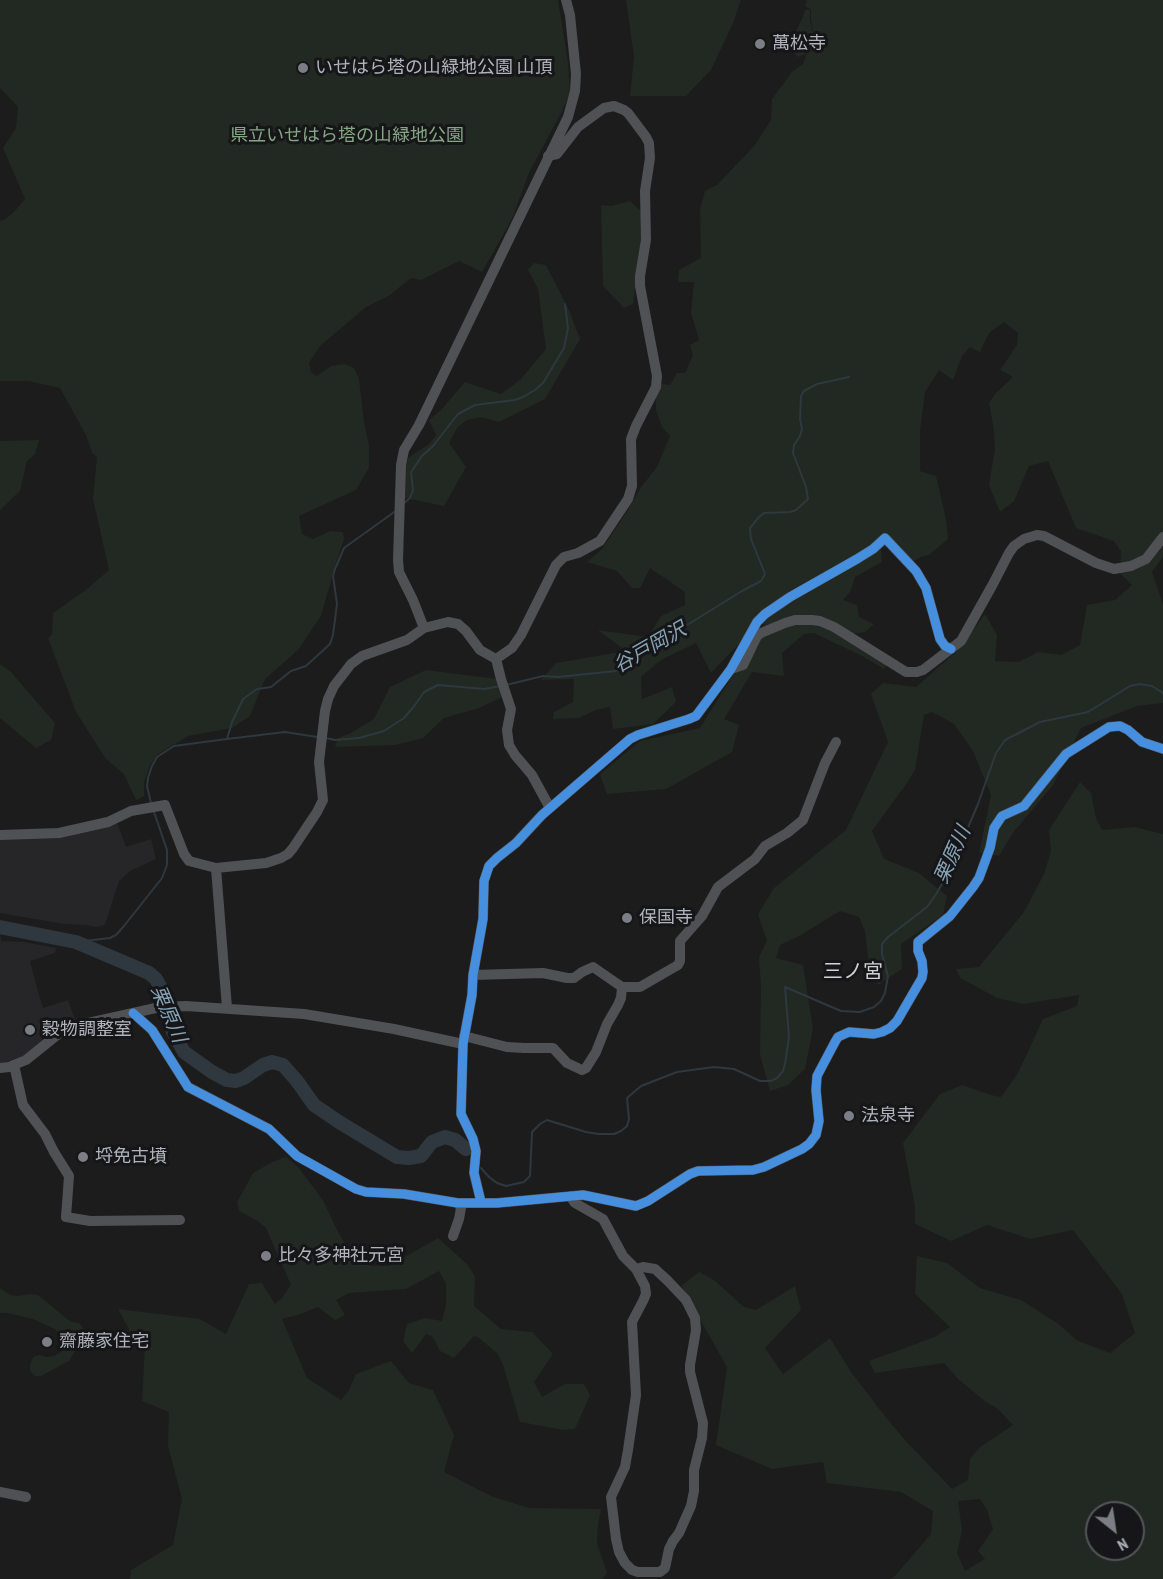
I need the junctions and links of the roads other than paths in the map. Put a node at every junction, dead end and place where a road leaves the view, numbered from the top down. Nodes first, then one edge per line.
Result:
1 (566, 0) edge
2 (548, 156) junction
3 (1163, 537) edge
4 (424, 628) junction
5 (951, 649) junction
6 (496, 659) junction
7 (731, 669) junction
8 (836, 742) dead end
9 (1163, 748) edge
10 (550, 808) junction
11 (0, 835) edge
12 (216, 868) junction
13 (473, 975) junction
14 (622, 987) junction
15 (227, 1008) junction
16 (133, 1013) junction
17 (464, 1040) junction
18 (14, 1065) junction
19 (0, 1068) edge
20 (570, 1196) junction
21 (458, 1203) junction
22 (480, 1203) junction
23 (180, 1220) dead end
24 (453, 1236) dead end
25 (636, 1269) junction
26 (0, 1492) edge
27 (26, 1497) dead end

1 - 2 street
2 - 4 street
2 - 6 street
3 - 5 street
4 - 6 street
4 - 12 street
5 - 7 street
5 - 7 street
6 - 10 street
7 - 10 street
8 - 14 street
9 - 20 street
10 - 13 street
11 - 12 street
12 - 15 street
13 - 14 street
13 - 17 street
14 - 17 street
15 - 16 street
15 - 17 street
16 - 18 street
16 - 21 street
17 - 22 street
18 - 19 street
18 - 23 street
20 - 22 street
20 - 25 street
21 - 22 street
21 - 24 street
25 - 25 street
26 - 27 street

